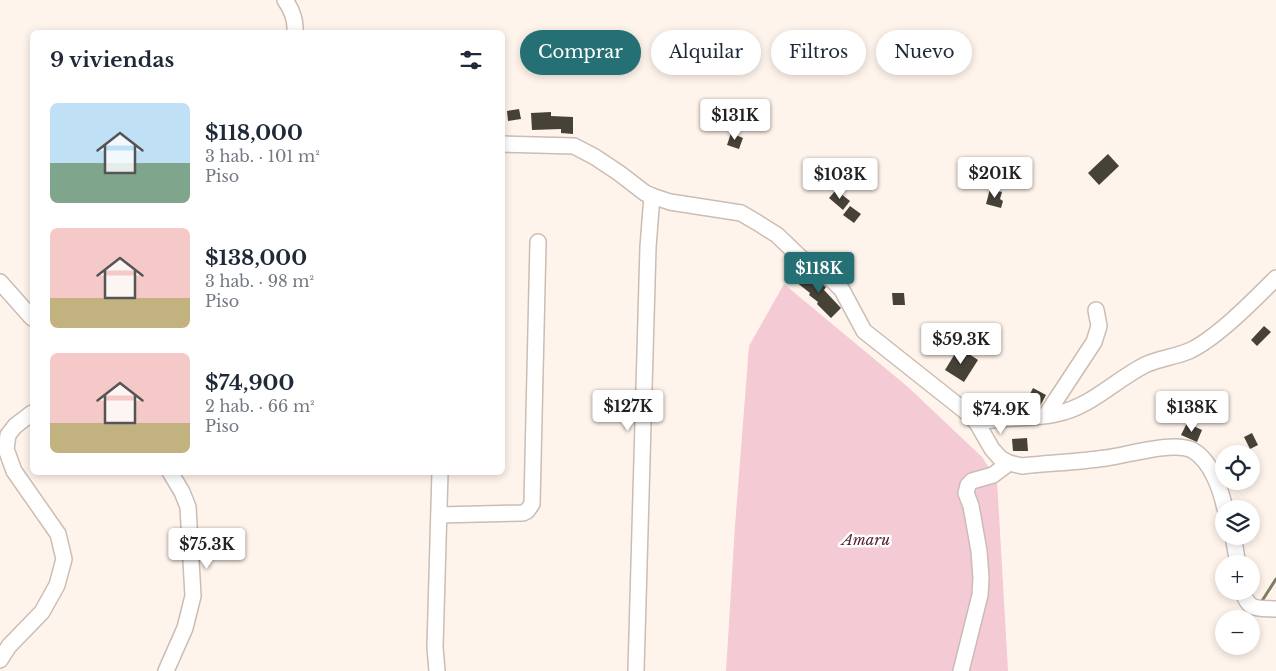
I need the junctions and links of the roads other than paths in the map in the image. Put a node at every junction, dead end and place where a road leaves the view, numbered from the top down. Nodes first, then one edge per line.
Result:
1 (285, 0) edge
2 (295, 30) edge
3 (505, 144) edge
4 (652, 196) junction
5 (538, 242) dead end
6 (1276, 278) edge
7 (0, 282) edge
8 (1096, 310) dead end
9 (30, 316) edge
10 (30, 415) edge
11 (1046, 415) junction
12 (977, 422) junction
13 (1009, 463) junction
14 (172, 475) edge
15 (440, 475) edge
16 (1223, 500) edge
17 (438, 515) junction
18 (1246, 600) edge
19 (1276, 609) edge
20 (0, 660) edge
21 (166, 671) edge
22 (437, 671) edge
23 (636, 671) edge
24 (961, 671) edge

1 - 2 street
3 - 4 street
4 - 12 street
4 - 23 street
5 - 17 street
6 - 11 street
7 - 9 street
8 - 11 street
10 - 20 street
11 - 12 street
12 - 13 street
13 - 16 street
13 - 24 street
14 - 21 street
15 - 17 street
17 - 22 street
18 - 19 street

